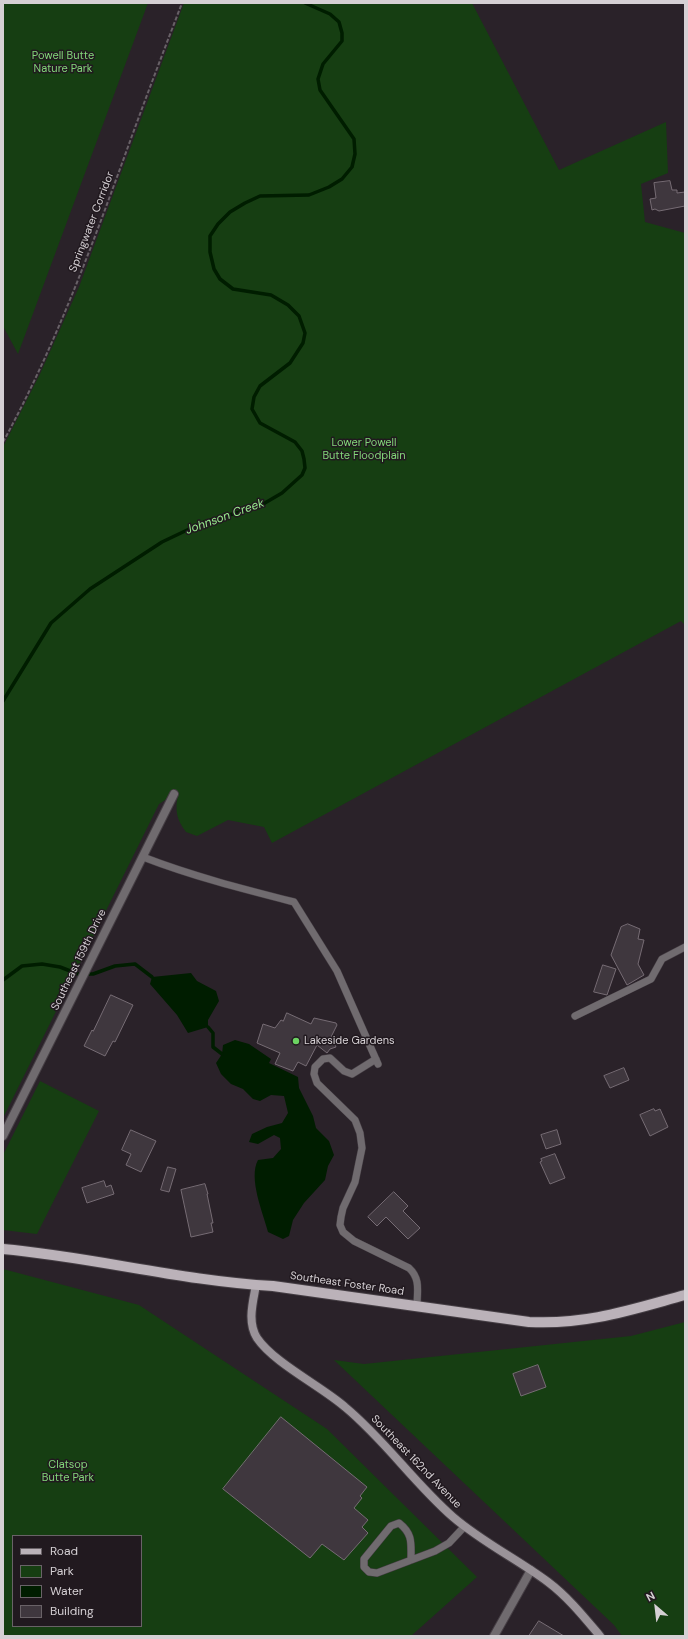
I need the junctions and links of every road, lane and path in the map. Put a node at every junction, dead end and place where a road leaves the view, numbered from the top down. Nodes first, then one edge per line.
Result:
1 (182, 3) edge
2 (3, 442) edge
3 (174, 794) dead end
4 (143, 857) junction
5 (685, 947) edge
6 (575, 1016) dead end
7 (3, 1136) edge
8 (3, 1249) edge
9 (256, 1285) junction
10 (685, 1295) edge
11 (417, 1306) junction
12 (464, 1527) junction
13 (412, 1560) junction
14 (531, 1570) junction
15 (494, 1636) edge
16 (600, 1636) edge

1 - 2 path, Springwater Corridor
3 - 4 street, Southeast 159th Drive
4 - 7 street, Southeast 159th Drive
4 - 11 lane
5 - 6 lane
8 - 9 main road, Southeast Foster Road
9 - 11 main road, Southeast Foster Road
9 - 12 street, Southeast 162nd Avenue
10 - 11 main road, Southeast Foster Road
12 - 13 lane
12 - 14 street, Southeast 162nd Avenue
13 - 13 lane
14 - 15 street
14 - 16 street, Southeast 162nd Avenue

